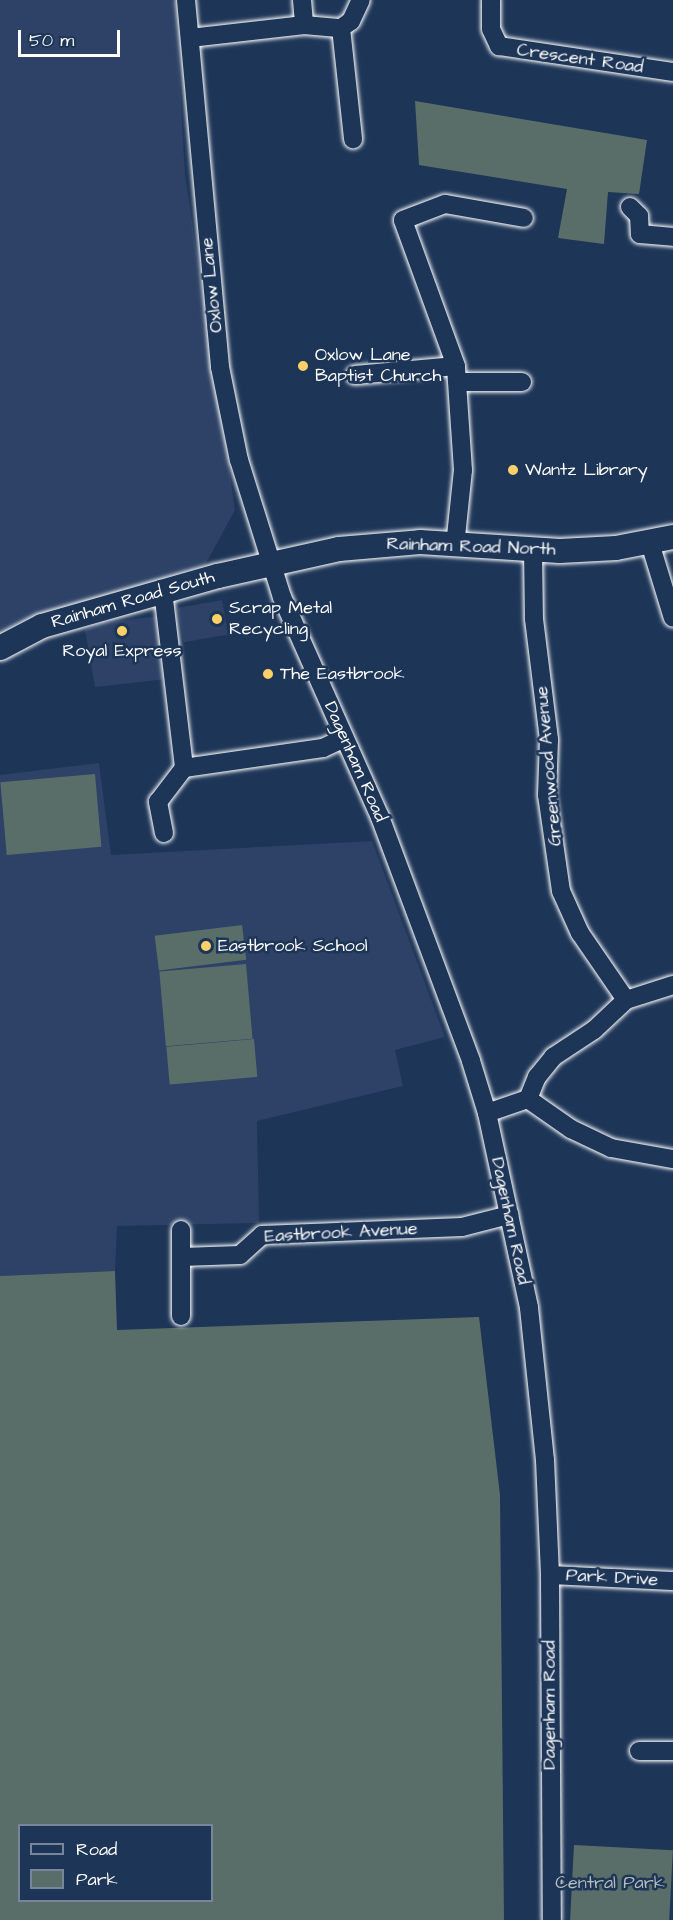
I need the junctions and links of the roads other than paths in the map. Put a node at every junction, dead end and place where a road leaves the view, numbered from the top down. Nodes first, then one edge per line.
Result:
1 (186, 0) edge
2 (302, 0) edge
3 (361, 0) edge
4 (491, 0) edge
5 (304, 25) junction
6 (341, 28) junction
7 (190, 38) junction
8 (673, 72) edge
9 (353, 139) dead end
10 (630, 207) dead end
11 (524, 218) dead end
12 (673, 237) edge
13 (457, 374) junction
14 (355, 375) dead end
15 (522, 382) dead end
16 (662, 540) edge
17 (455, 546) junction
18 (533, 550) junction
19 (270, 564) junction
20 (163, 591) junction
21 (673, 618) edge
22 (0, 648) edge
23 (344, 738) junction
24 (184, 768) junction
25 (164, 833) dead end
26 (673, 985) edge
27 (627, 1000) junction
28 (528, 1099) junction
29 (487, 1113) junction
30 (673, 1159) edge
31 (509, 1215) junction
32 (181, 1230) dead end
33 (181, 1257) junction
34 (181, 1316) dead end
35 (550, 1575) junction
36 (673, 1581) edge
37 (639, 1751) dead end
38 (673, 1751) edge
39 (552, 1920) edge

1 - 7 street, Oxlow Lane
2 - 5 street
3 - 6 street
4 - 8 street, Crescent Road
5 - 6 street
5 - 7 street
6 - 9 street
7 - 19 street, Oxlow Lane
10 - 12 street
11 - 13 street
13 - 14 street
13 - 15 street
13 - 17 street
16 - 18 main road, Rainham Road North
16 - 21 street
17 - 18 main road, Rainham Road North
17 - 19 main road, Rainham Road North
18 - 27 street, Greenwood Avenue
19 - 20 main road, Rainham Road South
19 - 23 street, Dagenham Road
20 - 22 main road, Rainham Road South
20 - 24 street
23 - 24 street
23 - 29 street, Dagenham Road
24 - 25 street
26 - 27 street
27 - 28 street
28 - 29 street
28 - 30 street
29 - 31 street, Dagenham Road
31 - 33 street, Eastbrook Avenue
31 - 35 street, Dagenham Road
32 - 33 street
33 - 34 street
35 - 36 street, Park Drive
35 - 39 street, Dagenham Road
37 - 38 street

